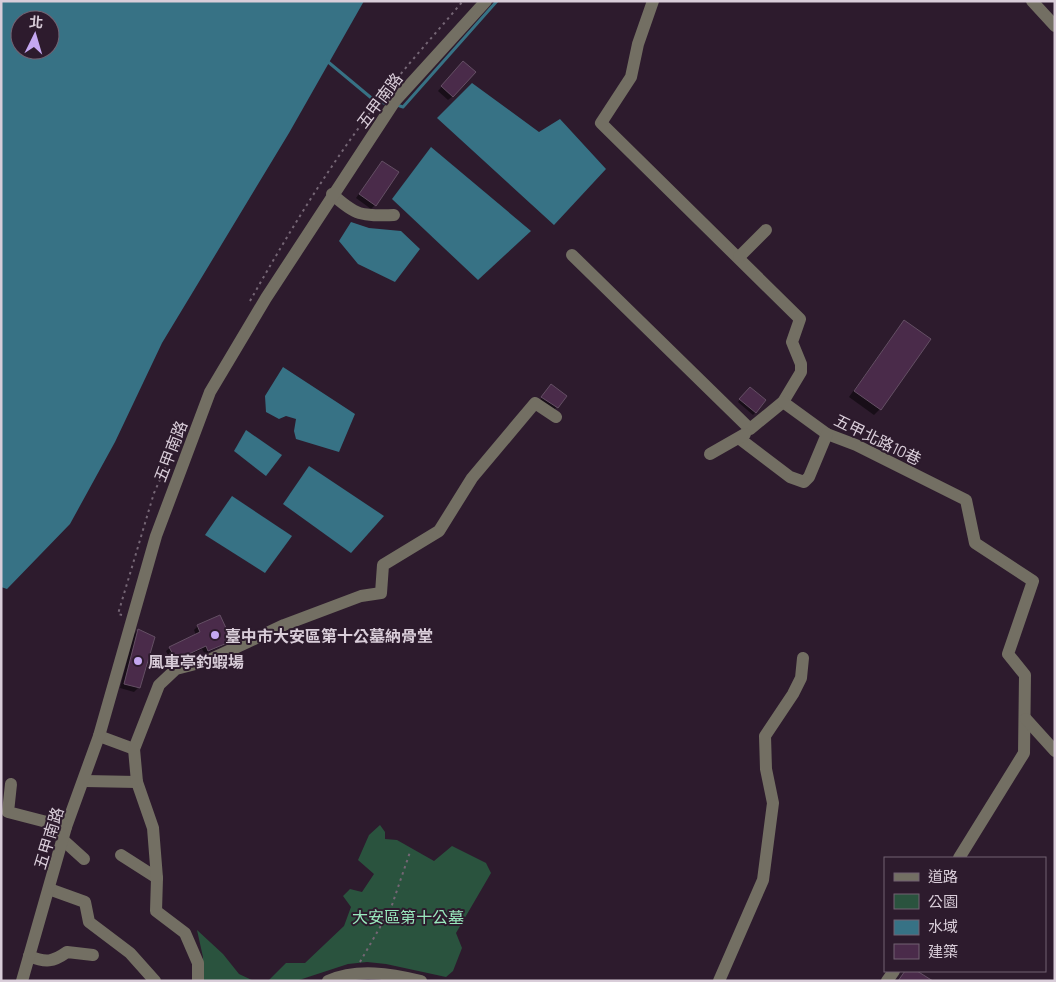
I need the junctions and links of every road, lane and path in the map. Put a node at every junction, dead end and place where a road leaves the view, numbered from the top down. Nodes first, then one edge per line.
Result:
1 (463, 1) edge
2 (486, 1) edge
3 (653, 1) edge
4 (1032, 1) edge
5 (1055, 26) edge
6 (376, 106) dead end
7 (332, 194) junction
8 (394, 215) dead end
9 (766, 230) dead end
10 (572, 255) dead end
11 (739, 257) junction
12 (783, 402) junction
13 (556, 416) dead end
14 (750, 429) junction
15 (827, 434) junction
16 (740, 439) junction
17 (710, 454) dead end
18 (803, 658) dead end
19 (1026, 719) junction
20 (100, 736) junction
21 (134, 749) junction
22 (1055, 751) edge
23 (85, 781) junction
24 (137, 782) junction
25 (12, 784) dead end
26 (64, 833) junction
27 (410, 852) dead end
28 (121, 855) dead end
29 (960, 857) edge
30 (84, 859) dead end
31 (157, 878) junction
32 (49, 888) junction
33 (93, 955) dead end
34 (29, 956) junction
35 (355, 973) junction
36 (22, 981) edge
37 (155, 981) edge
38 (198, 981) edge
39 (328, 981) edge
40 (421, 981) edge
41 (719, 981) edge

1 - 6 path
2 - 7 street, 五甲南路
3 - 11 street
4 - 5 street
7 - 8 street
7 - 20 street, 五甲南路
9 - 11 street
10 - 14 street
11 - 12 street
12 - 14 street
12 - 15 street, 五甲北路10巷
13 - 21 street
14 - 16 street
15 - 16 street
15 - 19 street, 五甲北路10巷
16 - 17 street
18 - 41 street
19 - 22 street
19 - 29 street, 五甲北路10巷
20 - 21 street
20 - 23 street, 五甲南路
21 - 24 street
23 - 24 street
23 - 26 street, 五甲南路
24 - 31 street
25 - 26 street
26 - 30 street
26 - 32 street, 五甲南路
27 - 35 path
28 - 31 street
31 - 38 street
32 - 34 street, 五甲南路
32 - 37 street
33 - 34 street
34 - 36 street, 五甲南路
35 - 39 street
35 - 40 street

